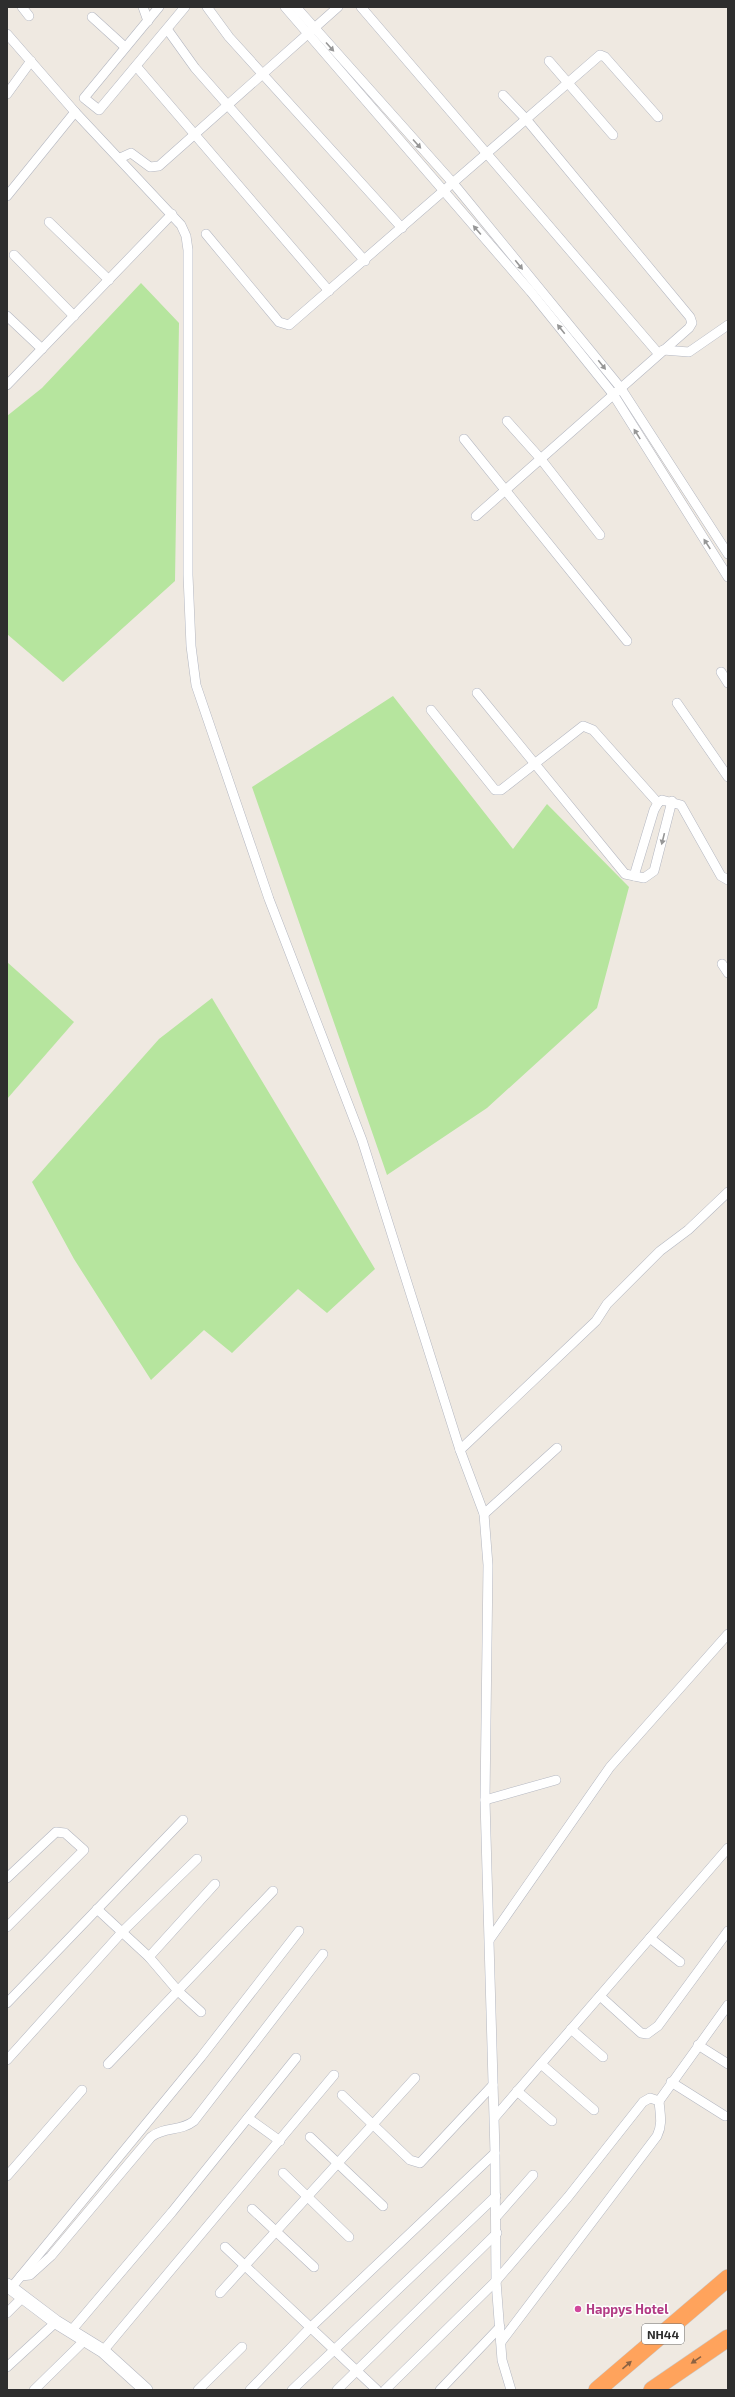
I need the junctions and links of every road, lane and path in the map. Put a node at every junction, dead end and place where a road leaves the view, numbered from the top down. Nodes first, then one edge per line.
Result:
1 (22, 7) edge
2 (143, 7) edge
3 (159, 7) edge
4 (185, 7) edge
5 (207, 7) edge
6 (285, 7) edge
7 (296, 7) edge
8 (338, 7) edge
9 (361, 7) edge
10 (29, 16) dead end
11 (92, 17) dead end
12 (148, 21) junction
13 (167, 29) junction
14 (310, 31) junction
15 (7, 34) edge
16 (125, 48) junction
17 (31, 61) junction
18 (549, 61) dead end
19 (136, 66) junction
20 (263, 72) junction
21 (568, 83) junction
22 (7, 94) edge
23 (503, 95) dead end
24 (228, 104) junction
25 (75, 112) junction
26 (658, 117) dead end
27 (526, 119) junction
28 (194, 134) junction
29 (613, 135) dead end
30 (488, 154) junction
31 (120, 158) junction
32 (453, 184) junction
33 (444, 191) junction
34 (7, 196) edge
35 (172, 214) junction
36 (49, 222) dead end
37 (402, 228) junction
38 (206, 234) dead end
39 (14, 256) dead end
40 (366, 260) junction
41 (108, 280) junction
42 (329, 291) junction
43 (7, 316) edge
44 (74, 316) junction
45 (728, 325) edge
46 (42, 349) junction
47 (660, 352) junction
48 (8, 384) edge
49 (616, 390) junction
50 (507, 421) dead end
51 (464, 439) dead end
52 (540, 458) junction
53 (506, 489) junction
54 (476, 516) dead end
55 (600, 535) dead end
56 (728, 554) edge
57 (728, 576) edge
58 (627, 641) dead end
59 (720, 672) dead end
60 (728, 683) edge
61 (477, 693) dead end
62 (677, 703) dead end
63 (431, 710) dead end
64 (535, 764) junction
65 (728, 777) edge
66 (672, 801) junction
67 (658, 802) junction
68 (634, 876) junction
69 (728, 880) edge
70 (722, 964) dead end
71 (728, 973) edge
72 (728, 1192) edge
73 (557, 1448) dead end
74 (460, 1450) junction
75 (484, 1514) junction
76 (728, 1634) edge
77 (556, 1780) dead end
78 (485, 1800) junction
79 (182, 1820) dead end
80 (728, 1848) edge
81 (197, 1859) dead end
82 (7, 1878) edge
83 (215, 1884) dead end
84 (273, 1891) dead end
85 (97, 1909) junction
86 (8, 1926) edge
87 (123, 1931) junction
88 (299, 1931) dead end
89 (728, 1931) edge
90 (650, 1938) junction
91 (490, 1939) junction
92 (323, 1954) dead end
93 (149, 1957) junction
94 (680, 1962) dead end
95 (178, 1991) junction
96 (600, 1996) junction
97 (7, 2003) edge
98 (727, 2008) edge
99 (201, 2012) dead end
100 (571, 2029) junction
101 (698, 2045) junction
102 (603, 2057) dead end
103 (296, 2058) dead end
104 (7, 2060) edge
105 (108, 2064) dead end
106 (541, 2064) junction
107 (728, 2064) edge
108 (334, 2075) dead end
109 (415, 2078) dead end
110 (671, 2082) junction
111 (493, 2085) junction
112 (82, 2090) dead end
113 (517, 2091) junction
114 (342, 2096) dead end
115 (659, 2101) junction
116 (594, 2110) dead end
117 (725, 2116) dead end
118 (494, 2117) junction
119 (248, 2118) junction
120 (552, 2121) dead end
121 (372, 2124) junction
122 (310, 2137) dead end
123 (280, 2140) junction
124 (495, 2153) junction
125 (337, 2163) junction
126 (283, 2173) dead end
127 (106, 2175) junction
128 (533, 2175) dead end
129 (7, 2176) edge
130 (113, 2181) junction
131 (307, 2196) junction
132 (496, 2196) junction
133 (383, 2206) dead end
134 (252, 2209) dead end
135 (497, 2216) junction
136 (276, 2231) junction
137 (497, 2233) junction
138 (349, 2237) dead end
139 (225, 2247) dead end
140 (245, 2266) junction
141 (314, 2267) dead end
142 (21, 2276) junction
143 (496, 2281) junction
144 (726, 2285) edge
145 (9, 2286) edge
146 (220, 2293) dead end
147 (23, 2298) junction
148 (7, 2313) edge
149 (56, 2322) junction
150 (500, 2327) junction
151 (310, 2328) junction
152 (71, 2331) junction
153 (728, 2338) edge
154 (84, 2341) junction
155 (501, 2342) junction
156 (242, 2347) dead end
157 (334, 2350) junction
158 (102, 2351) junction
159 (7, 2367) edge
160 (357, 2372) junction
161 (34, 2390) edge
162 (146, 2390) edge
163 (198, 2390) edge
164 (250, 2390) edge
165 (292, 2390) edge
166 (337, 2390) edge
167 (377, 2390) edge
168 (384, 2390) edge
169 (440, 2390) edge
170 (511, 2390) edge
171 (597, 2390) edge
172 (652, 2390) edge

1 - 10 street
2 - 12 street
3 - 12 street
4 - 13 street
5 - 20 street
6 - 14 street
7 - 14 street
8 - 14 street
9 - 30 street
11 - 16 street
12 - 16 street
13 - 19 street
13 - 24 street
14 - 20 street
14 -> 32 street
14 - 33 street
15 - 17 street
16 - 19 street
17 - 22 street
17 - 25 street
18 - 21 street
19 - 28 street
20 - 24 street
20 - 37 street
21 - 26 street
21 - 27 street
21 - 29 street
23 - 27 street
24 - 28 street
24 - 40 street
25 - 31 street
25 - 34 street
27 - 30 street
27 - 47 street
28 - 31 street
28 - 42 street
30 - 32 street
30 - 47 street
31 - 35 street
32 - 33 street
32 -> 49 street
33 - 37 street
49 -> 33 street
35 - 41 street
35 - 74 street
36 - 41 street
37 - 40 street
38 - 42 street
39 - 44 street
40 - 42 street
41 - 44 street
43 - 46 street
44 - 46 street
45 - 47 street
46 - 48 street
47 - 49 street
49 - 52 street
49 - 56 street
57 -> 49 street
50 - 52 street
51 - 53 street
52 - 53 street
52 - 55 street
53 - 54 street
53 - 58 street
59 - 60 street
61 - 64 street
62 - 65 street
63 - 64 street
64 - 67 street
64 - 68 street
66 - 67 street
66 -> 68 street
66 - 69 street
67 - 68 street
70 - 71 street
72 - 74 street
73 - 75 street
74 - 75 street
75 - 78 street
76 - 91 street
77 - 78 street
78 - 91 street
79 - 85 street
80 - 90 street
81 - 87 street
82 - 86 street
83 - 93 street
84 - 95 street
85 - 87 street
85 - 97 street
87 - 93 street
87 - 104 street
88 - 127 street
89 - 96 street
90 - 94 street
90 - 96 street
91 - 111 street
92 - 130 street
93 - 95 street
95 - 99 street
95 - 105 street
96 - 100 street
98 - 101 street
100 - 102 street
100 - 106 street
101 - 107 street
101 - 110 street
103 - 119 street
106 - 113 street
106 - 116 street
108 - 123 street
109 - 121 street
110 - 115 street
110 - 117 street
111 - 118 street
111 - 121 street
112 - 129 street
113 - 118 street
113 - 120 street
114 - 121 street
115 - 143 street
115 - 155 street
118 - 124 street
119 - 123 street
119 - 152 street
121 - 125 street
122 - 125 street
123 - 158 street
124 - 132 street
124 - 151 street
125 - 131 street
125 - 133 street
126 - 131 street
127 - 130 street
127 - 142 street
128 - 135 street
130 - 142 street
131 - 136 street
131 - 138 street
132 - 135 street
132 - 157 street
134 - 136 street
135 - 137 street
136 - 140 street
136 - 141 street
137 - 143 street
137 - 160 street
139 - 140 street
140 - 146 street
140 - 151 street
142 - 145 street
143 - 150 street
143 - 168 street
171 -> 144 highway, NH44
145 - 147 street
147 - 148 street
147 - 149 street
149 - 152 street
149 - 159 street
150 - 155 street
150 - 169 street
151 - 157 street
151 - 164 street
152 - 154 street
153 -> 172 highway
154 - 158 street
154 - 161 street
155 - 170 street
156 - 163 street
157 - 160 street
157 - 165 street
158 - 162 street
160 - 166 street
160 - 167 street

